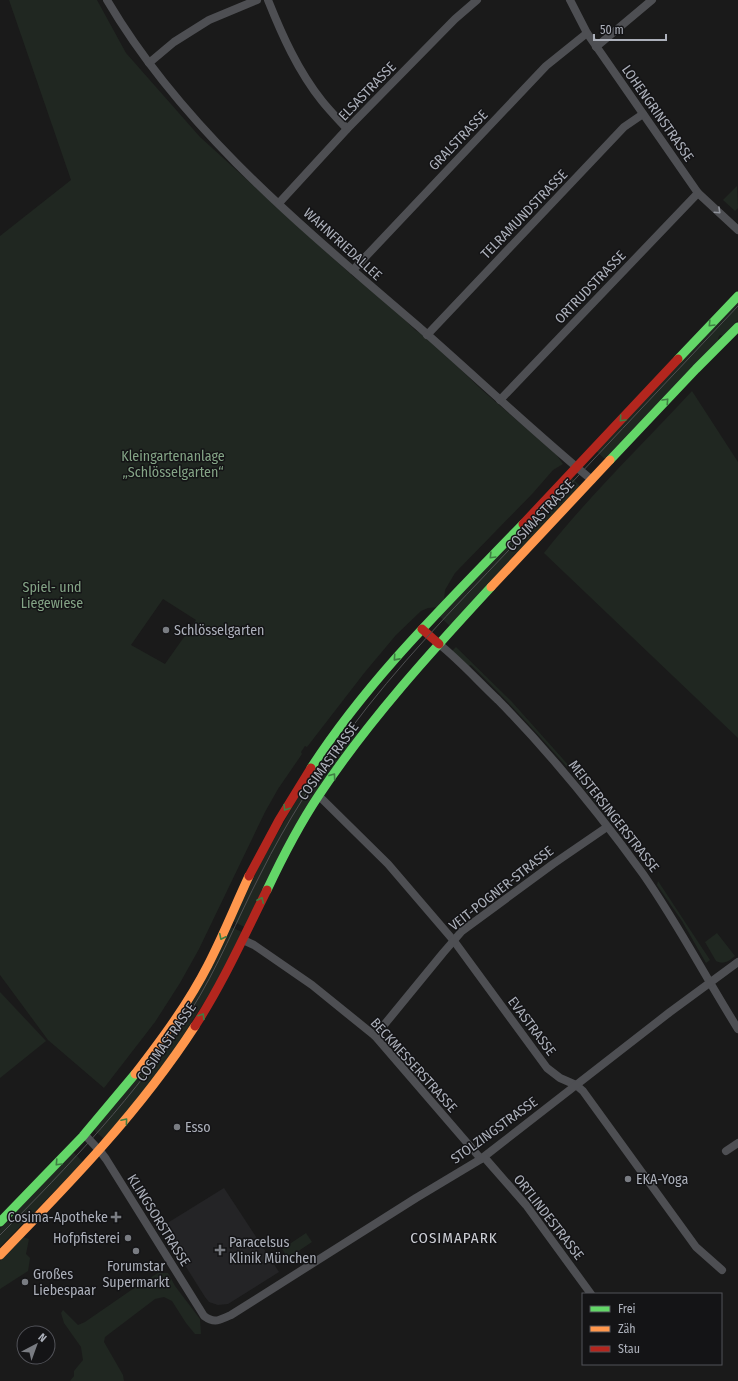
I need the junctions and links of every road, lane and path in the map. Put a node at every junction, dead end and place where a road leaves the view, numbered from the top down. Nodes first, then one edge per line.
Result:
1 (108, 0) edge
2 (257, 0) edge
3 (268, 0) edge
4 (477, 0) edge
5 (570, 0) edge
6 (652, 0) edge
7 (587, 33) junction
8 (596, 47) junction
9 (148, 63) junction
10 (643, 114) junction
11 (347, 129) junction
12 (698, 193) junction
13 (279, 203) junction
14 (738, 230) edge
15 (353, 270) junction
16 (738, 296) edge
17 (738, 327) edge
18 (427, 335) junction
19 (500, 400) junction
20 (576, 467) junction
21 (592, 480) junction
22 (422, 629) junction
23 (439, 644) junction
24 (319, 796) junction
25 (607, 827) junction
26 (243, 940) junction
27 (454, 941) junction
28 (738, 962) edge
29 (710, 984) junction
30 (738, 1029) edge
31 (375, 1036) junction
32 (576, 1085) junction
33 (84, 1135) junction
34 (738, 1143) edge
35 (100, 1151) junction
36 (726, 1151) dead end
37 (483, 1158) junction
38 (0, 1222) edge
39 (0, 1255) edge
40 (722, 1270) dead end
41 (590, 1293) edge
42 (210, 1320) joint

1 - 9 street, WAHNFRIEDALLEE
2 - 9 street
3 - 11 street
4 - 11 street, ELSASTRASSE
5 - 7 street, LOHENGRINSTRASSE
6 - 8 street
7 - 8 street, LOHENGRINSTRASSE
7 - 15 street, GRALSTRASSE
8 - 10 street, LOHENGRINSTRASSE
9 - 13 street, WAHNFRIEDALLEE
10 - 12 street, LOHENGRINSTRASSE
10 - 18 street, TELRAMUNDSTRASSE
11 - 13 street, ELSASTRASSE
12 -> 14 street, LOHENGRINSTRASSE
12 - 19 street, ORTRUDSTRASSE
13 - 15 street, WAHNFRIEDALLEE
15 - 18 street, WAHNFRIEDALLEE
16 -> 20 main road, COSIMASTRASSE
21 -> 17 main road, COSIMASTRASSE
18 - 19 street, WAHNFRIEDALLEE
19 - 20 street, WAHNFRIEDALLEE
20 - 21 street, WAHNFRIEDALLEE
20 -> 22 main road, COSIMASTRASSE
21 - 23 main road, COSIMASTRASSE
22 - 23 main road
22 -> 33 main road, COSIMASTRASSE
24 -> 23 main road, COSIMASTRASSE
23 - 25 street, MEISTERSINGERSTRASSE
26 -> 24 main road, COSIMASTRASSE
24 - 27 street, EVASTRASSE
25 - 27 street, VEIT-POGNER-STRASSE
25 - 29 street, MEISTERSINGERSTRASSE
26 - 31 street, BECKMESSERSTRASSE
35 -> 26 main road, COSIMASTRASSE
27 - 31 street, VEIT-POGNER-STRASSE
27 - 32 street, EVASTRASSE
28 - 29 street, STOLZINGSTRASSE
29 - 30 street, MEISTERSINGERSTRASSE
29 - 32 street, STOLZINGSTRASSE
31 - 37 street, BECKMESSERSTRASSE
32 - 37 street, STOLZINGSTRASSE
32 - 40 street, EVASTRASSE
33 - 35 street, KLINGSORSTRASSE
33 -> 38 main road, COSIMASTRASSE
34 - 36 street
35 - 39 main road, COSIMASTRASSE
35 - 42 street, KLINGSORSTRASSE
37 - 41 street, ORTLINDESTRASSE
37 - 42 street, STOLZINGSTRASSE

